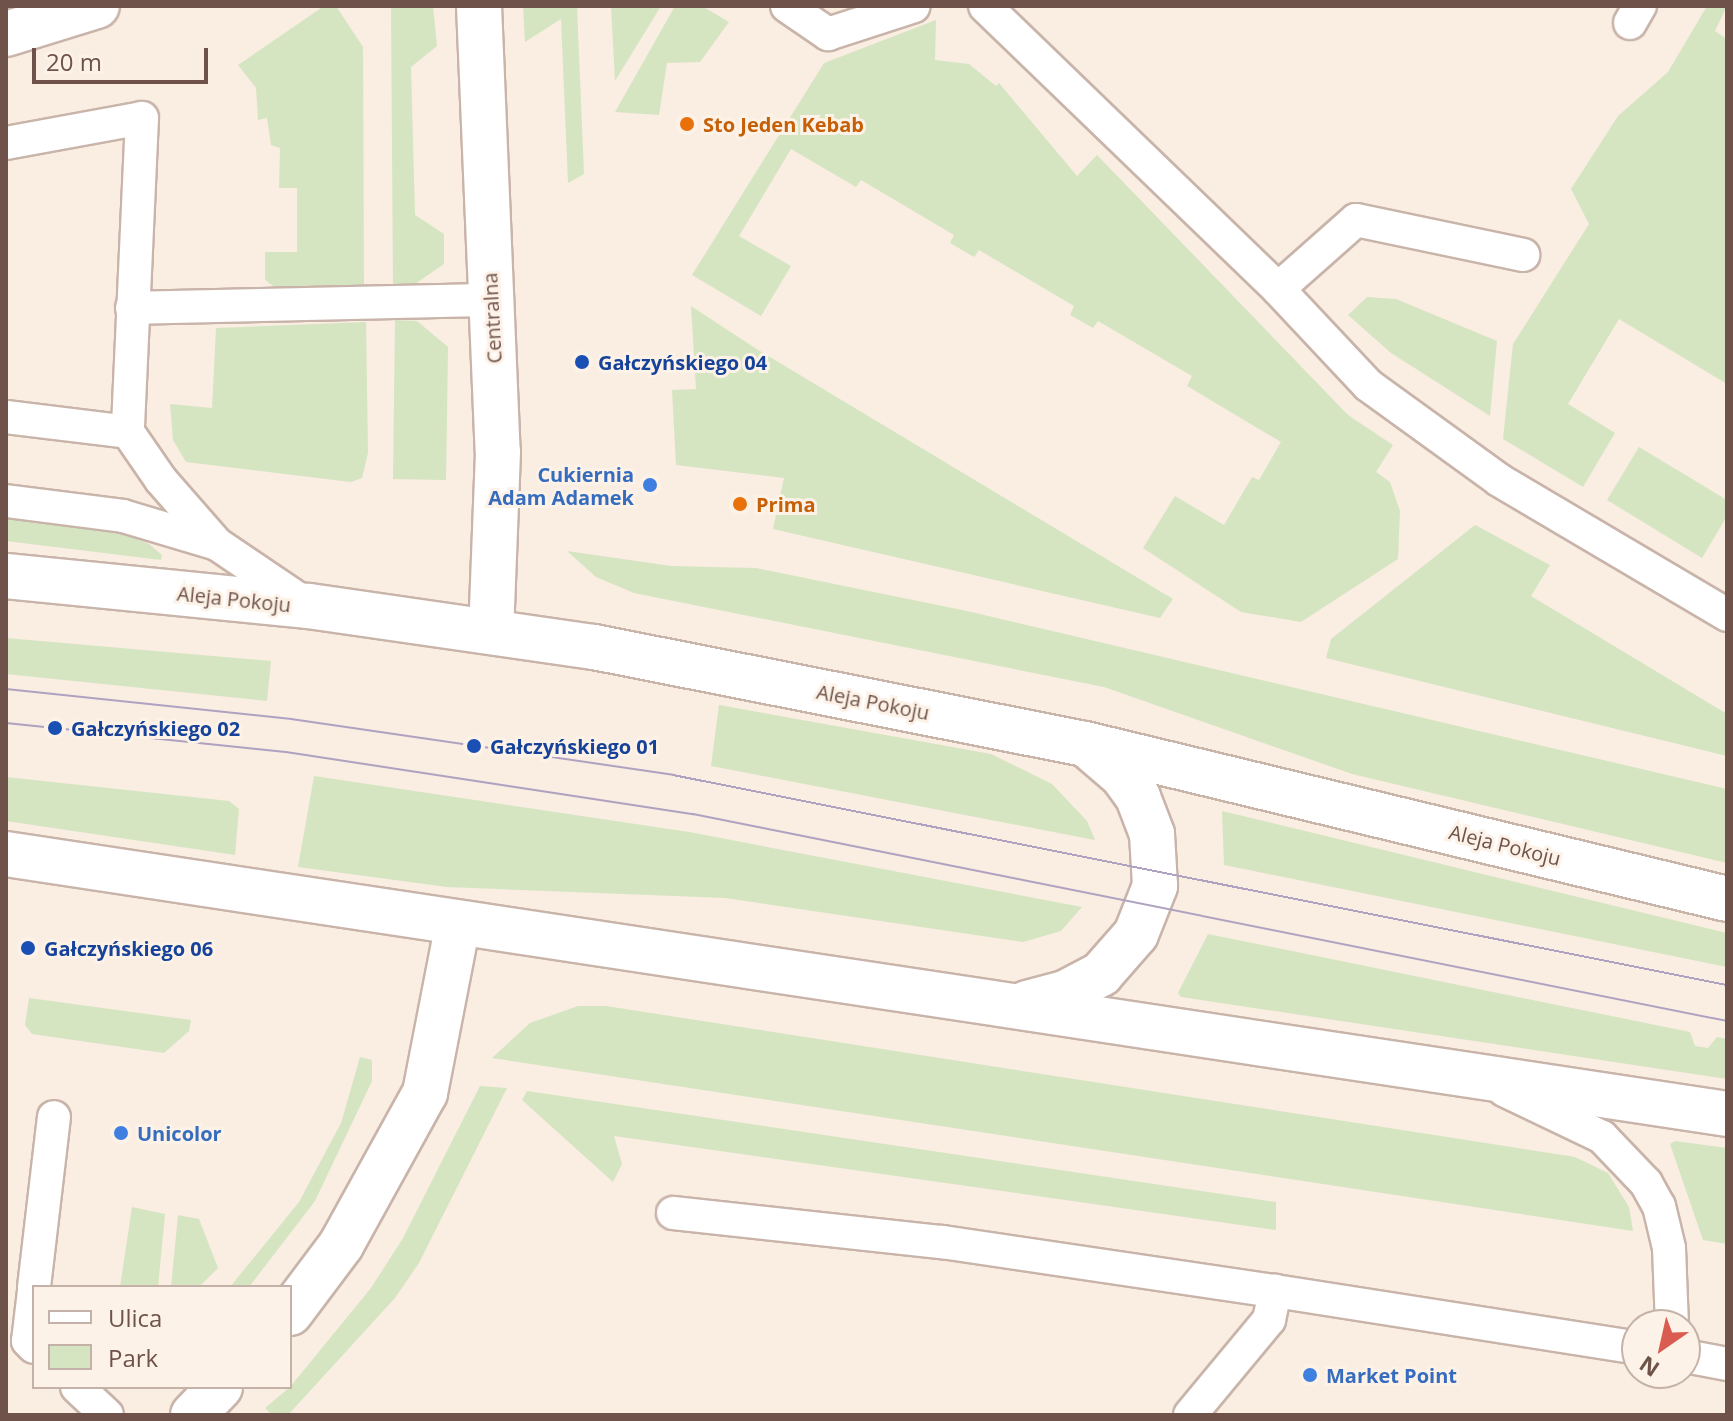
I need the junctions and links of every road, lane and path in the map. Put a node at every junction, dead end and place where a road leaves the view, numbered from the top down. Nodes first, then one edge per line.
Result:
1 (97, 6) edge
2 (479, 6) edge
3 (787, 6) edge
4 (914, 6) edge
5 (985, 6) edge
6 (6, 34) edge
7 (6, 143) edge
8 (1523, 255) dead end
9 (1278, 289) junction
10 (491, 300) junction
11 (132, 308) junction
12 (6, 417) edge
13 (128, 432) junction
14 (6, 501) edge
15 (217, 544) junction
16 (6, 576) edge
17 (309, 606) junction
18 (1727, 615) edge
19 (491, 631) junction
20 (1085, 744) junction
21 (6, 854) edge
22 (1727, 899) edge
23 (458, 923) junction
24 (1013, 1005) junction
25 (1473, 1075) junction
26 (1727, 1114) edge
27 (54, 1117) dead end
28 (673, 1213) dead end
29 (34, 1285) edge
30 (1275, 1291) junction
31 (32, 1306) edge
32 (1671, 1309) edge
33 (292, 1310) edge
34 (32, 1345) edge
35 (1621, 1345) edge
36 (1701, 1359) edge
37 (1727, 1364) edge
38 (79, 1389) edge
39 (218, 1389) edge
40 (107, 1415) edge
41 (193, 1415) edge
42 (1190, 1415) edge

1 - 6 main road
2 - 10 main road, Centralna
3 - 4 lane
5 - 9 lane
7 - 11 lane
8 - 9 lane
9 - 18 lane
10 - 11 lane
10 - 19 main road, Centralna
11 - 13 lane
12 - 13 lane
13 - 15 lane
14 - 15 lane
15 - 17 lane
16 - 17 main road, Aleja Pokoju
17 - 19 main road, Aleja Pokoju
19 - 20 main road, Aleja Pokoju
20 - 22 main road, Aleja Pokoju
20 - 24 main road
21 - 23 main road
23 - 24 main road
23 - 33 main road
24 - 25 main road
25 - 26 main road
25 - 32 lane
27 - 29 lane
28 - 30 lane
30 - 35 lane
30 - 42 lane
31 - 34 lane
36 - 37 lane
38 - 40 lane
39 - 41 main road

